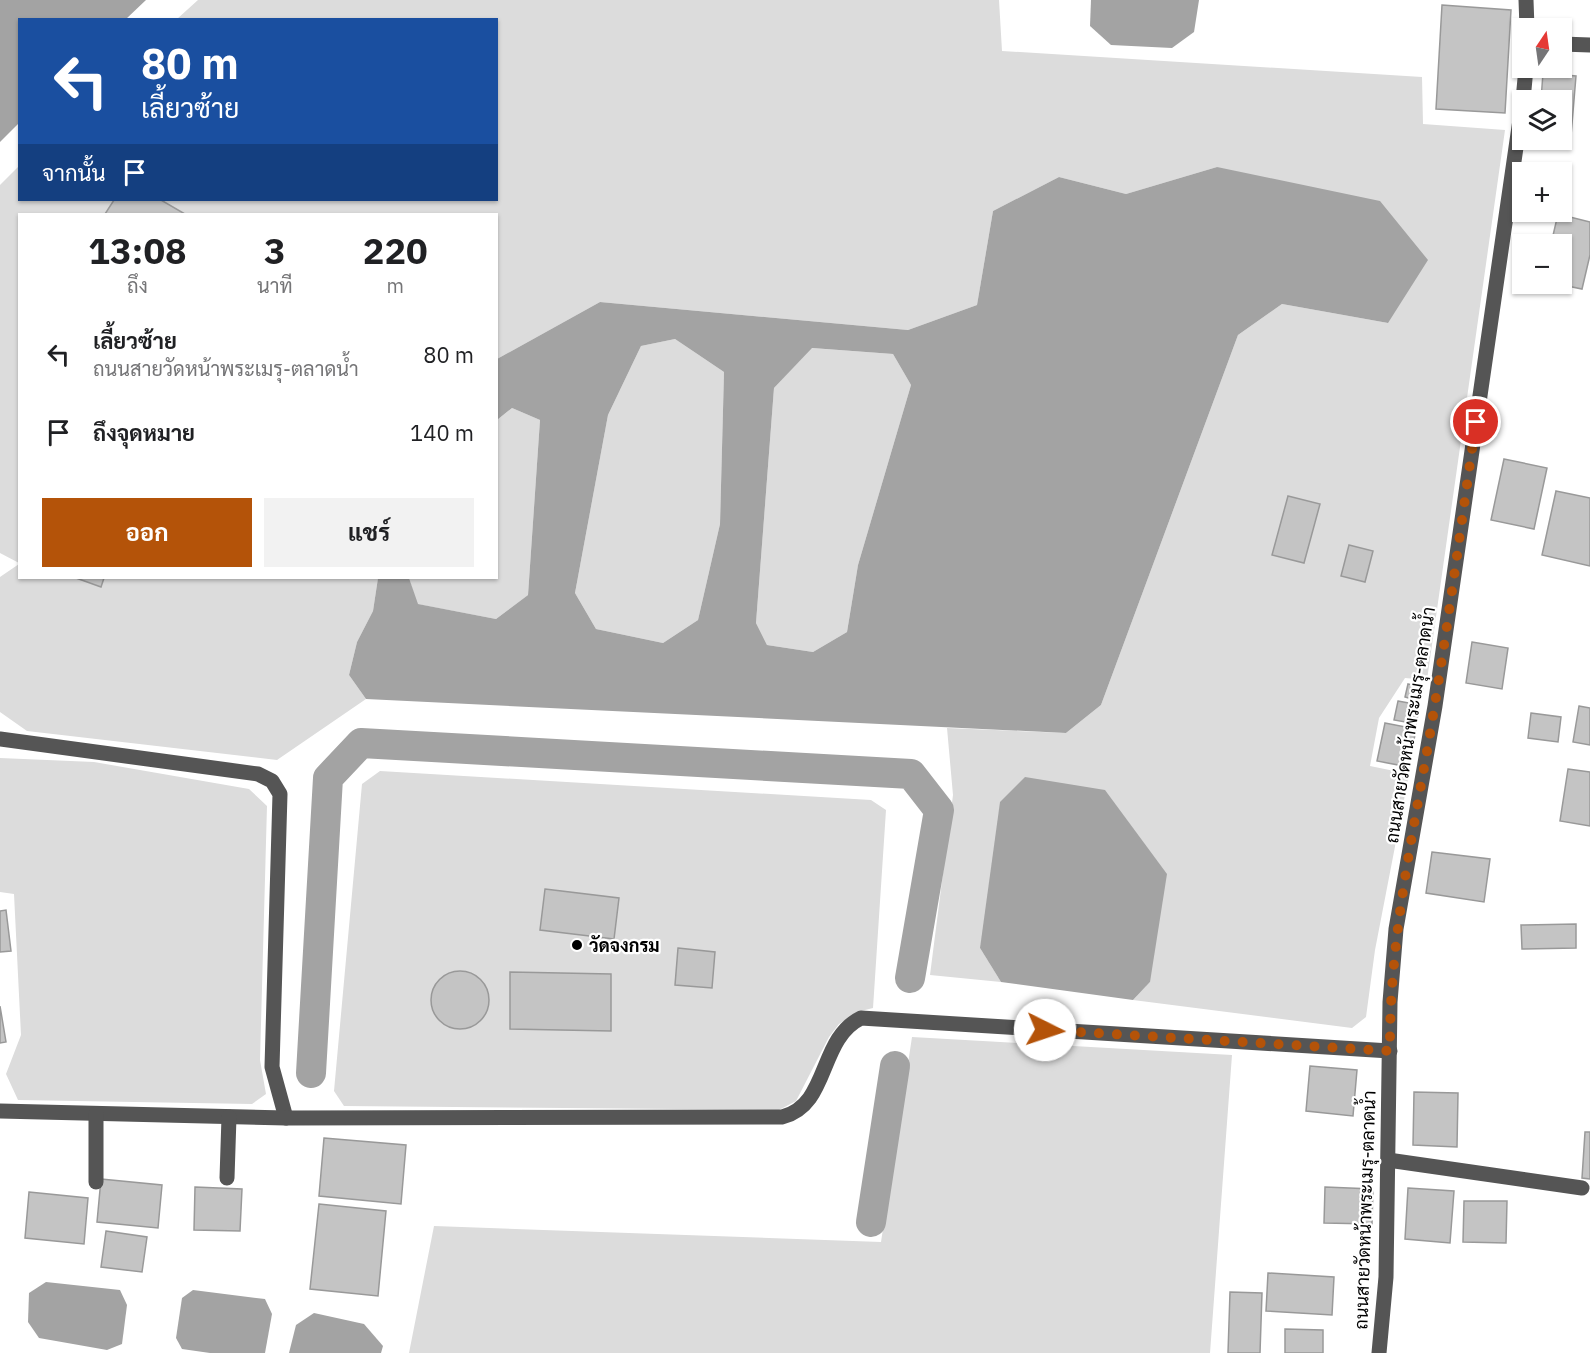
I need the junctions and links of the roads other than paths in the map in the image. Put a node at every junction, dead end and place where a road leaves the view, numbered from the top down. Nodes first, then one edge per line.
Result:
1 (1526, 0) edge
2 (1527, 18) edge
3 (1572, 44) edge
4 (1590, 45) edge
5 (1516, 150) edge
6 (0, 739) edge
7 (1390, 1051) junction
8 (0, 1111) edge
9 (96, 1114) junction
10 (229, 1117) junction
11 (286, 1118) junction
12 (1388, 1160) junction
13 (227, 1178) dead end
14 (96, 1182) dead end
15 (1582, 1188) dead end
16 (1379, 1353) edge

1 - 2 street
3 - 4 street
5 - 7 street, ถนนสายวัดหน้าพระเมรุ-ตลาดน้ำ
6 - 11 street
7 - 11 street
7 - 12 street, ถนนสายวัดหน้าพระเมรุ-ตลาดน้ำ
8 - 9 street
9 - 10 street
9 - 14 street
10 - 11 street
10 - 13 street
12 - 15 street
12 - 16 street, ถนนสายวัดหน้าพระเมรุ-ตลาดน้ำ

